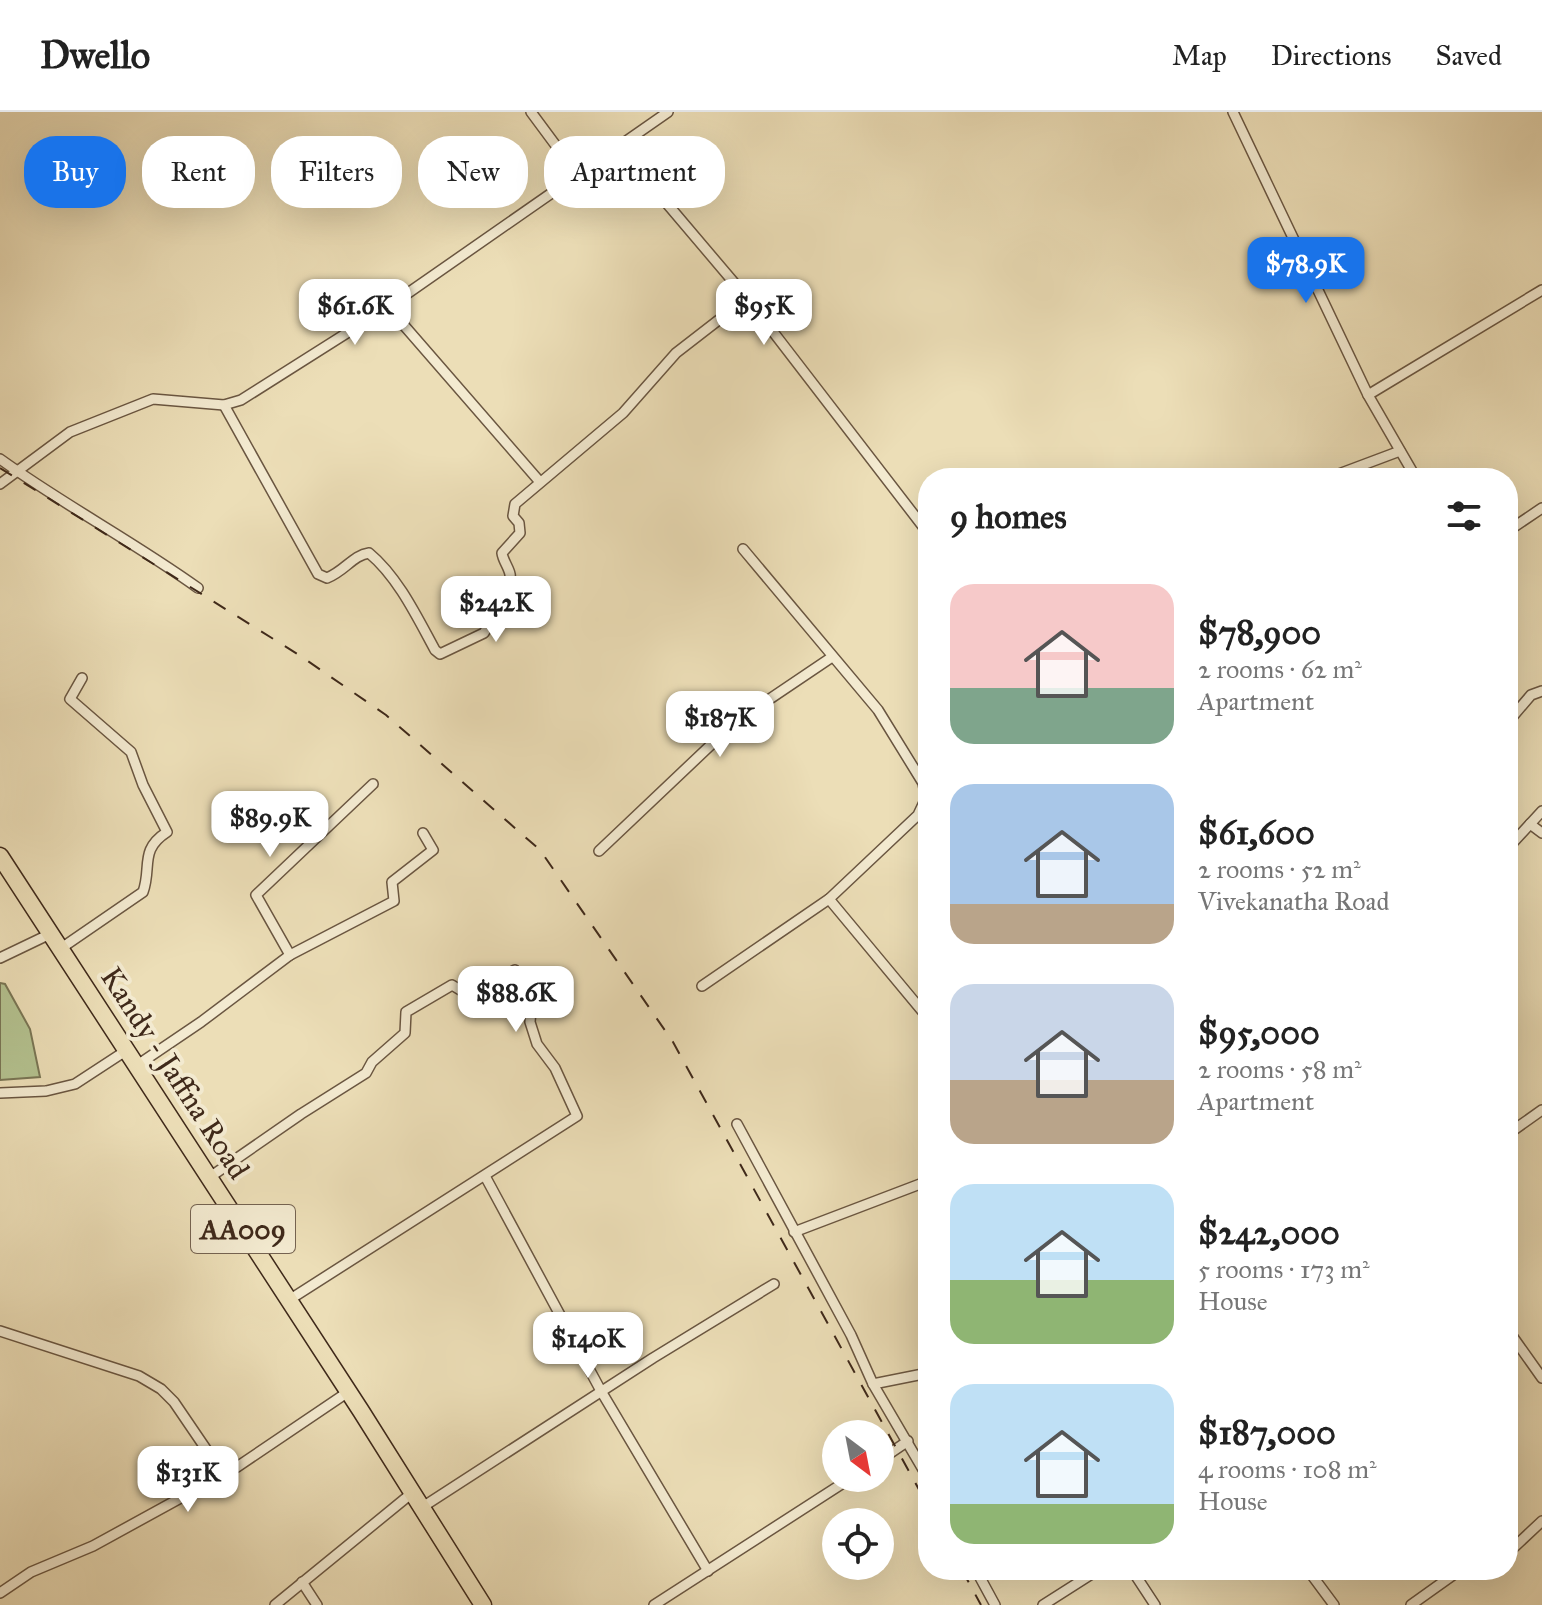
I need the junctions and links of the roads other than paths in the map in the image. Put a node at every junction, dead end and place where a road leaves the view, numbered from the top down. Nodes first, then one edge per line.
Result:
1 (531, 112) edge
2 (668, 112) edge
3 (1233, 112) edge
4 (549, 136) edge
5 (634, 136) edge
6 (544, 197) edge
7 (671, 208) edge
8 (1542, 290) edge
9 (747, 298) junction
10 (388, 307) junction
11 (1368, 395) junction
12 (224, 405) junction
13 (1400, 451) junction
14 (0, 459) edge
15 (1355, 468) edge
16 (1410, 468) edge
17 (18, 472) junction
18 (540, 482) junction
19 (0, 484) edge
20 (1542, 508) edge
21 (918, 520) edge
22 (1518, 524) edge
23 (743, 549) dead end
24 (198, 588) dead end
25 (832, 657) junction
26 (82, 678) dead end
27 (1542, 691) edge
28 (1518, 710) edge
29 (918, 769) edge
30 (373, 784) dead end
31 (1542, 811) edge
32 (918, 815) edge
33 (1530, 824) junction
34 (423, 833) dead end
35 (1542, 833) edge
36 (1518, 837) edge
37 (599, 851) dead end
38 (0, 856) edge
39 (829, 899) junction
40 (50, 934) junction
41 (60, 949) junction
42 (290, 955) junction
43 (0, 958) edge
44 (702, 986) dead end
45 (918, 1006) edge
46 (127, 1050) junction
47 (136, 1066) junction
48 (0, 1093) edge
49 (1542, 1110) edge
50 (737, 1124) dead end
51 (1518, 1127) edge
52 (485, 1176) junction
53 (210, 1177) junction
54 (918, 1185) edge
55 (794, 1232) junction
56 (774, 1284) dead end
57 (289, 1300) junction
58 (0, 1331) edge
59 (1518, 1344) edge
60 (1542, 1356) edge
61 (1531, 1363) junction
62 (918, 1375) edge
63 (1542, 1378) edge
64 (873, 1384) junction
65 (601, 1391) junction
66 (348, 1392) junction
67 (908, 1441) junction
68 (894, 1450) edge
69 (918, 1460) edge
70 (223, 1474) junction
71 (829, 1492) edge
72 (412, 1493) junction
73 (421, 1508) junction
74 (1542, 1521) edge
75 (1518, 1544) edge
76 (708, 1571) junction
77 (981, 1580) edge
78 (1082, 1580) edge
79 (1139, 1580) edge
80 (1315, 1580) edge
81 (1446, 1580) edge
82 (302, 1582) junction
83 (0, 1593) edge
84 (275, 1605) edge
85 (317, 1605) edge
86 (483, 1605) edge
87 (654, 1605) edge
88 (995, 1605) edge
89 (1043, 1605) edge
90 (1155, 1605) edge
91 (1334, 1605) edge
92 (1411, 1605) edge

1 - 4 street
2 - 5 street
3 - 11 street
6 - 10 street
7 - 9 street
8 - 11 street
9 - 18 street
9 - 21 street
10 - 12 street
10 - 18 street
11 - 13 street
12 - 17 street
12 - 18 street
13 - 15 street
13 - 16 street
14 - 17 street
17 - 19 street
17 - 24 street
20 - 22 street
23 - 25 street
25 - 29 street
25 - 37 street
26 - 41 street
27 - 28 street
30 - 42 street
31 - 33 street
32 - 39 street
33 - 35 street
33 - 36 street
34 - 42 street
38 - 40 highway, Kandy - Jaffna Road / AA009
39 - 44 street
39 - 45 street
40 - 41 highway, Kandy - Jaffna Road / AA009
40 - 43 street
41 - 46 highway, Kandy - Jaffna Road / AA009
42 - 47 street
46 - 47 highway, Kandy - Jaffna Road / AA009
46 - 48 street
47 - 53 highway, Kandy - Jaffna Road / AA009
49 - 51 street
50 - 55 street
52 - 53 street
52 - 57 street
52 - 65 street
53 - 57 highway, Kandy - Jaffna Road / AA009
54 - 55 street
55 - 64 street
56 - 65 street
57 - 66 highway, Kandy - Jaffna Road / AA009
58 - 70 street
59 - 61 street
60 - 61 street
61 - 63 street
62 - 64 street
64 - 67 street
65 - 73 street
65 - 76 street
66 - 70 street
66 - 72 highway, Kandy - Jaffna Road / AA009
67 - 68 street
67 - 69 street
70 - 83 street
71 - 76 street
72 - 73 highway, Kandy - Jaffna Road / AA009
72 - 82 street
73 - 86 highway, Kandy - Jaffna Road / AA009
74 - 75 street
76 - 87 street
77 - 88 street
78 - 89 street
79 - 90 street
80 - 91 street
81 - 92 street
82 - 84 street
82 - 85 street

